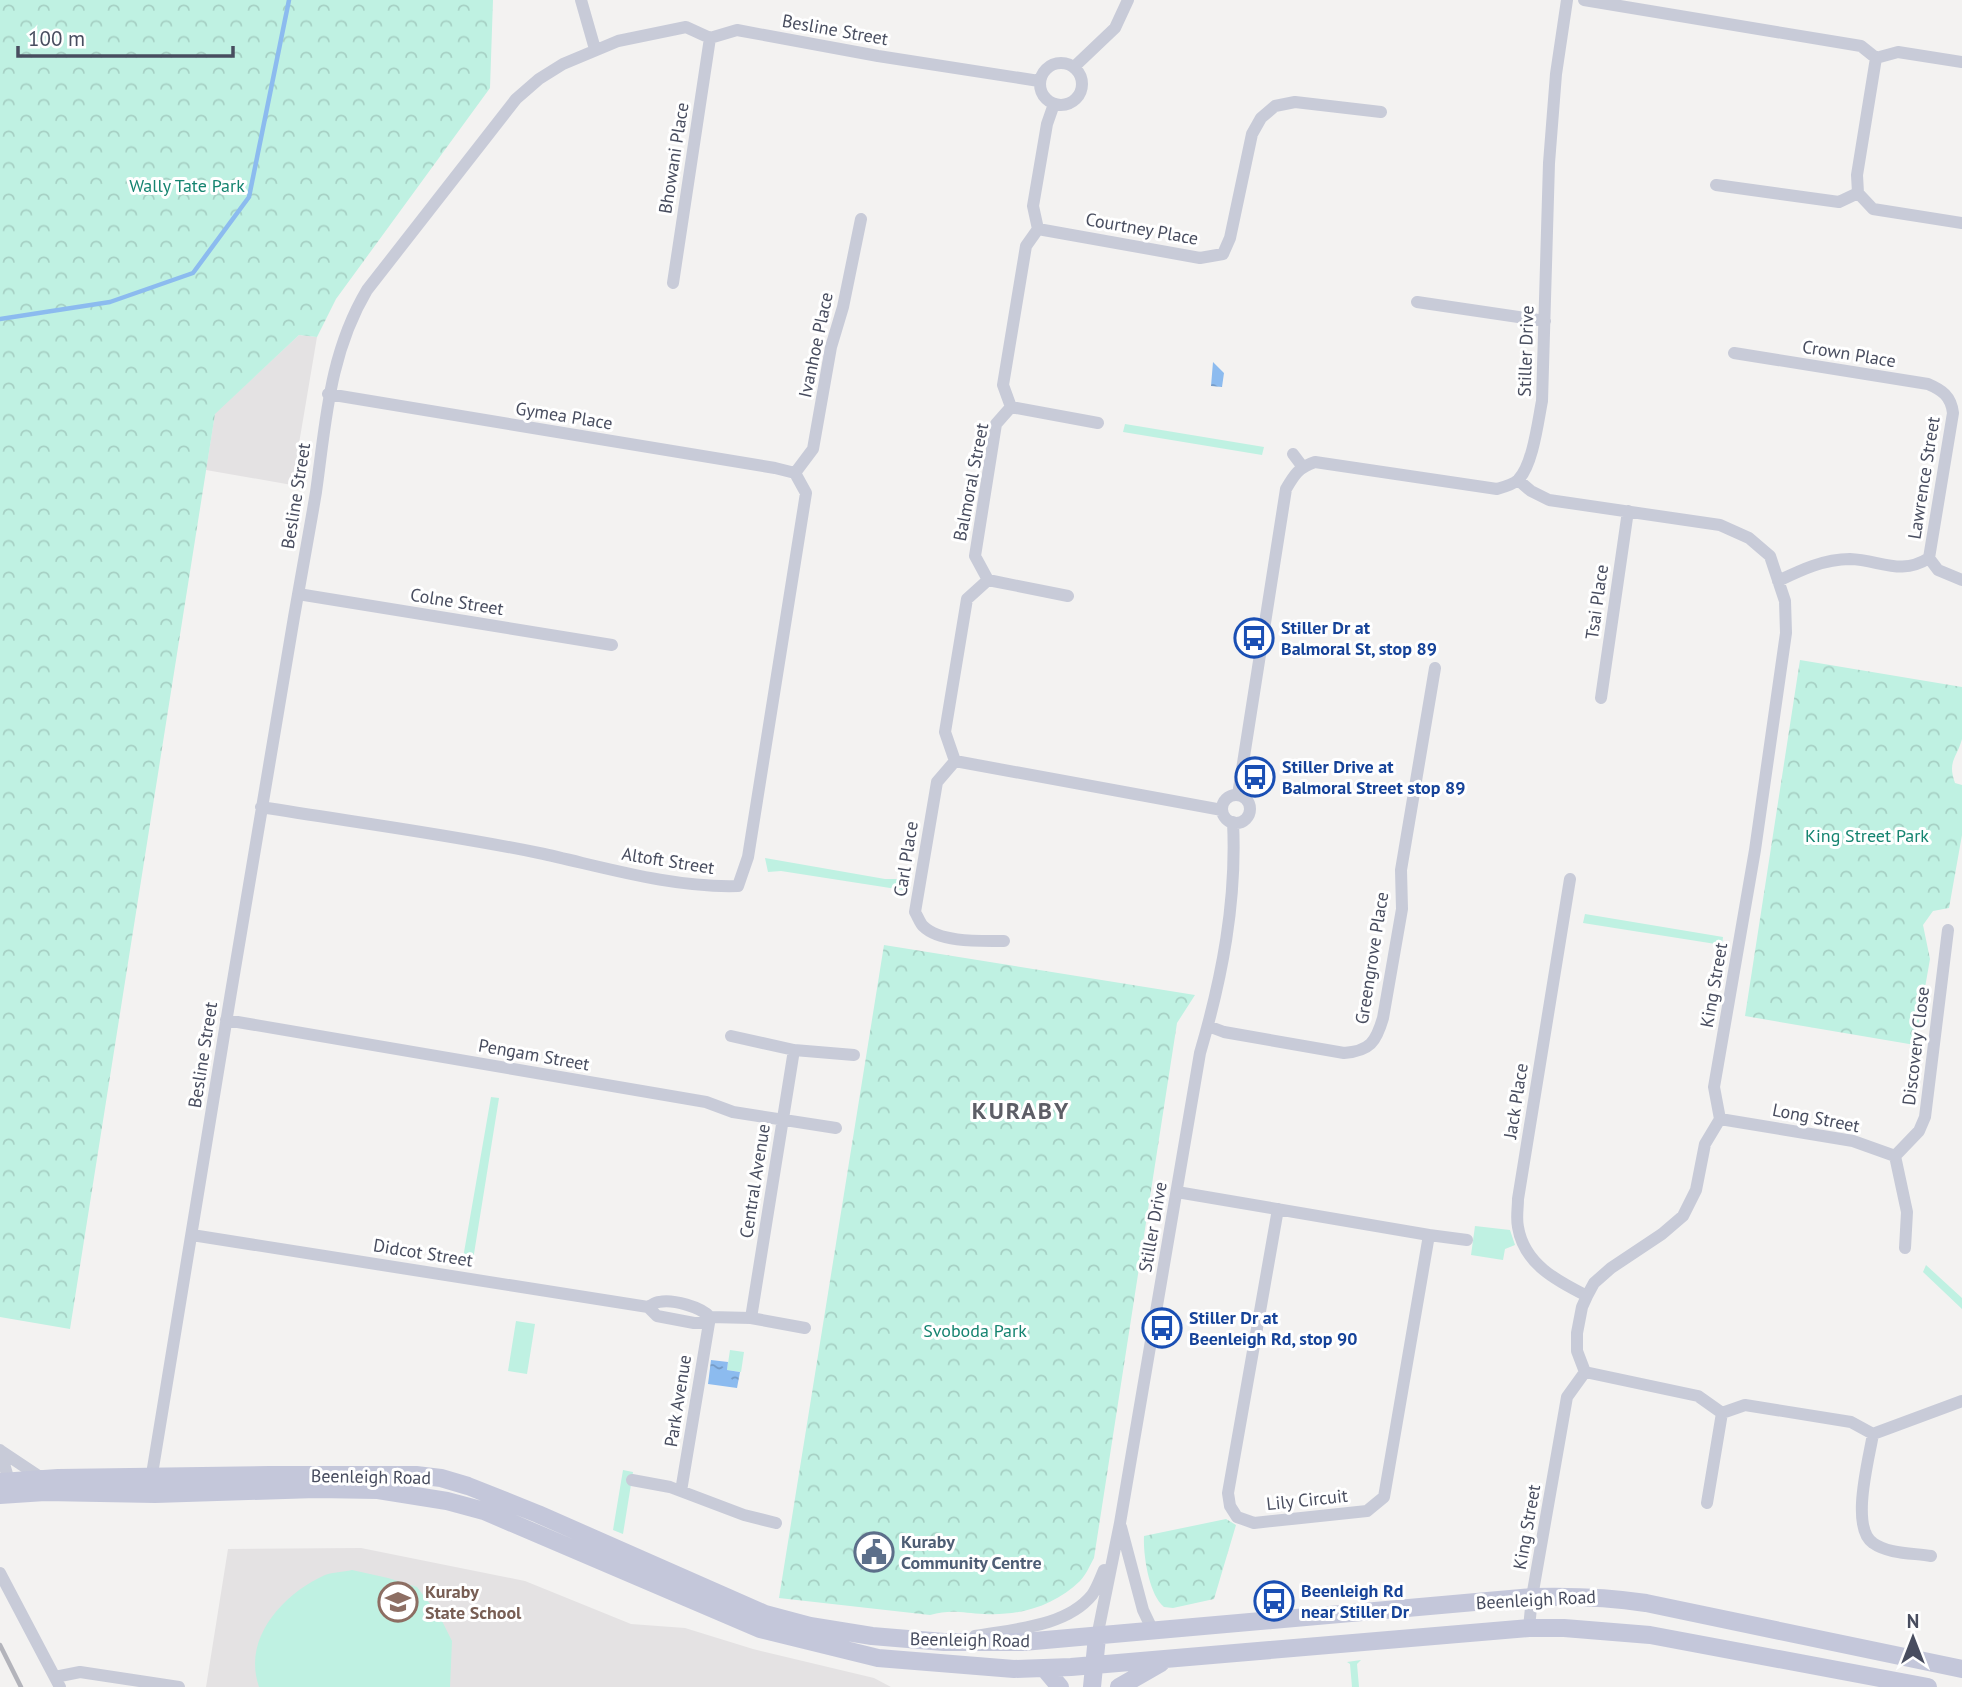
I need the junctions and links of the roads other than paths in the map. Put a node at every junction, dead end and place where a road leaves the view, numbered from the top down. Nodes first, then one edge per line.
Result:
1 (581, 0) edge
2 (1128, 0) edge
3 (1567, 0) edge
4 (1584, 0) edge
5 (710, 38) junction
6 (595, 49) junction
7 (1876, 58) junction
8 (1962, 62) edge
9 (1074, 67) junction
10 (1039, 81) junction
11 (1054, 104) junction
12 (1381, 112) dead end
13 (1717, 185) dead end
14 (1858, 193) junction
15 (861, 219) dead end
16 (1962, 223) edge
17 (1038, 229) junction
18 (673, 283) dead end
19 (1417, 302) dead end
20 (1545, 321) junction
21 (1734, 353) dead end
22 (328, 394) junction
23 (1952, 403) joint
24 (1011, 407) junction
25 (1098, 423) dead end
26 (1293, 454) dead end
27 (1303, 466) junction
28 (795, 473) junction
29 (1518, 480) junction
30 (1628, 511) junction
31 (1929, 558) junction
32 (988, 580) junction
33 (1962, 580) edge
34 (1778, 581) junction
35 (298, 594) junction
36 (1068, 596) dead end
37 (611, 645) dead end
38 (1435, 668) dead end
39 (1601, 698) dead end
40 (955, 761) junction
41 (1238, 795) junction
42 (261, 807) junction
43 (1222, 810) junction
44 (1233, 822) junction
45 (1570, 879) dead end
46 (1948, 930) dead end
47 (1004, 941) dead end
48 (226, 1020) junction
49 (1208, 1026) junction
50 (732, 1036) dead end
51 (794, 1050) junction
52 (854, 1055) dead end
53 (1720, 1119) junction
54 (782, 1121) junction
55 (836, 1128) dead end
56 (1895, 1156) junction
57 (1177, 1192) junction
58 (1278, 1209) junction
59 (192, 1235) junction
60 (1429, 1235) junction
61 (1466, 1240) dead end
62 (1905, 1248) dead end
63 (1587, 1296) junction
64 (710, 1317) junction
65 (751, 1318) junction
66 (805, 1328) dead end
67 (1585, 1372) junction
68 (1962, 1401) edge
69 (1722, 1413) junction
70 (1873, 1434) junction
71 (1, 1451) edge
72 (58, 1478) junction
73 (632, 1480) dead end
74 (154, 1485) junction
75 (3, 1486) edge
76 (681, 1491) junction
77 (1707, 1503) dead end
78 (776, 1522) dead end
79 (1119, 1523) junction
80 (1116, 1542) junction
81 (1931, 1556) dead end
82 (0, 1573) edge
83 (1532, 1597) junction
84 (1529, 1628) junction
85 (1153, 1631) junction
86 (1097, 1637) junction
87 (944, 1642) junction
88 (1167, 1659) junction
89 (1094, 1665) junction
90 (1044, 1668) junction
91 (1962, 1669) edge
92 (58, 1682) edge
93 (179, 1687) edge
94 (1059, 1687) edge
95 (1092, 1687) edge
96 (1119, 1687) edge
97 (1928, 1687) edge

1 - 6 street
2 - 9 street
3 - 20 street, Stiller Drive
4 - 7 street
5 - 6 street, Besline Street
5 - 10 street, Besline Street
5 - 18 street, Bhowani Place
6 - 22 street, Besline Street
7 - 8 street
7 - 14 street
9 - 10 street
9 - 11 street
10 - 11 street
11 - 17 street, Balmoral Street
12 - 17 street, Courtney Place
13 - 14 street
14 - 16 street
15 - 28 street, Ivanhoe Place
17 - 24 street, Balmoral Street
19 - 20 street
20 - 29 street, Stiller Drive
21 - 23 street, Crown Place
22 - 28 street, Gymea Place
22 - 35 street, Besline Street
23 - 31 street, Lawrence Street
24 - 25 street
24 - 32 street, Balmoral Street
26 - 27 street
27 - 29 street
27 - 41 street
28 - 42 street, Altoft Street
29 - 30 street, King Street
30 - 34 street, King Street
30 - 39 street, Tsai Place
31 - 33 street
31 - 34 street
32 - 36 street
32 - 40 street
34 - 53 street, King Street
35 - 37 street, Colne Street
35 - 42 street, Besline Street
38 - 49 street, Greengrove Place
40 - 43 street
40 - 47 street, Carl Place
41 - 43 street
41 - 44 street
42 - 48 street, Besline Street
43 - 44 street
44 - 49 street, Stiller Drive
45 - 63 street, Jack Place
46 - 56 street, Discovery Close
48 - 54 street, Pengam Street
48 - 59 street, Besline Street
49 - 57 street, Stiller Drive
50 - 51 street
51 - 52 street
51 - 54 street, Central Avenue
53 - 56 street, Long Street
53 - 63 street
54 - 55 street, Pengam Street
54 - 65 street, Central Avenue
56 - 62 street
57 - 58 street
57 - 79 street, Stiller Drive
58 - 60 street
58 - 60 street, Lily Circuit
59 - 64 street, Didcot Street
59 - 74 street, Besline Street
60 - 61 street
63 - 67 street
64 - 65 street, Didcot Street
64 - 76 street, Park Avenue
65 - 66 street, Didcot Street
67 - 69 street
67 - 83 street, King Street
68 - 70 street
69 - 70 street
69 - 77 street
70 - 81 street
71 - 72 street
71 - 75 street
72 - 74 main road, Beenleigh Road
72 - 75 main road, Beenleigh Road
73 - 76 street
74 - 75 main road, Beenleigh Road
74 - 87 main road, Beenleigh Road
74 - 90 main road, Beenleigh Road
76 - 78 street
79 - 80 street, Stiller Drive
79 - 85 street
80 - 86 street, Stiller Drive
80 - 87 street
82 - 92 street
83 - 84 street, King Street
83 - 85 main road, Beenleigh Road
83 - 91 main road, Beenleigh Road
84 - 88 main road, Beenleigh Road
84 - 97 main road, Beenleigh Road
85 - 86 main road, Beenleigh Road
86 - 87 main road, Beenleigh Road
86 - 89 main road
88 - 89 main road, Beenleigh Road
88 - 96 main road
89 - 90 main road, Beenleigh Road
89 - 95 main road
90 - 94 main road
92 - 93 street

